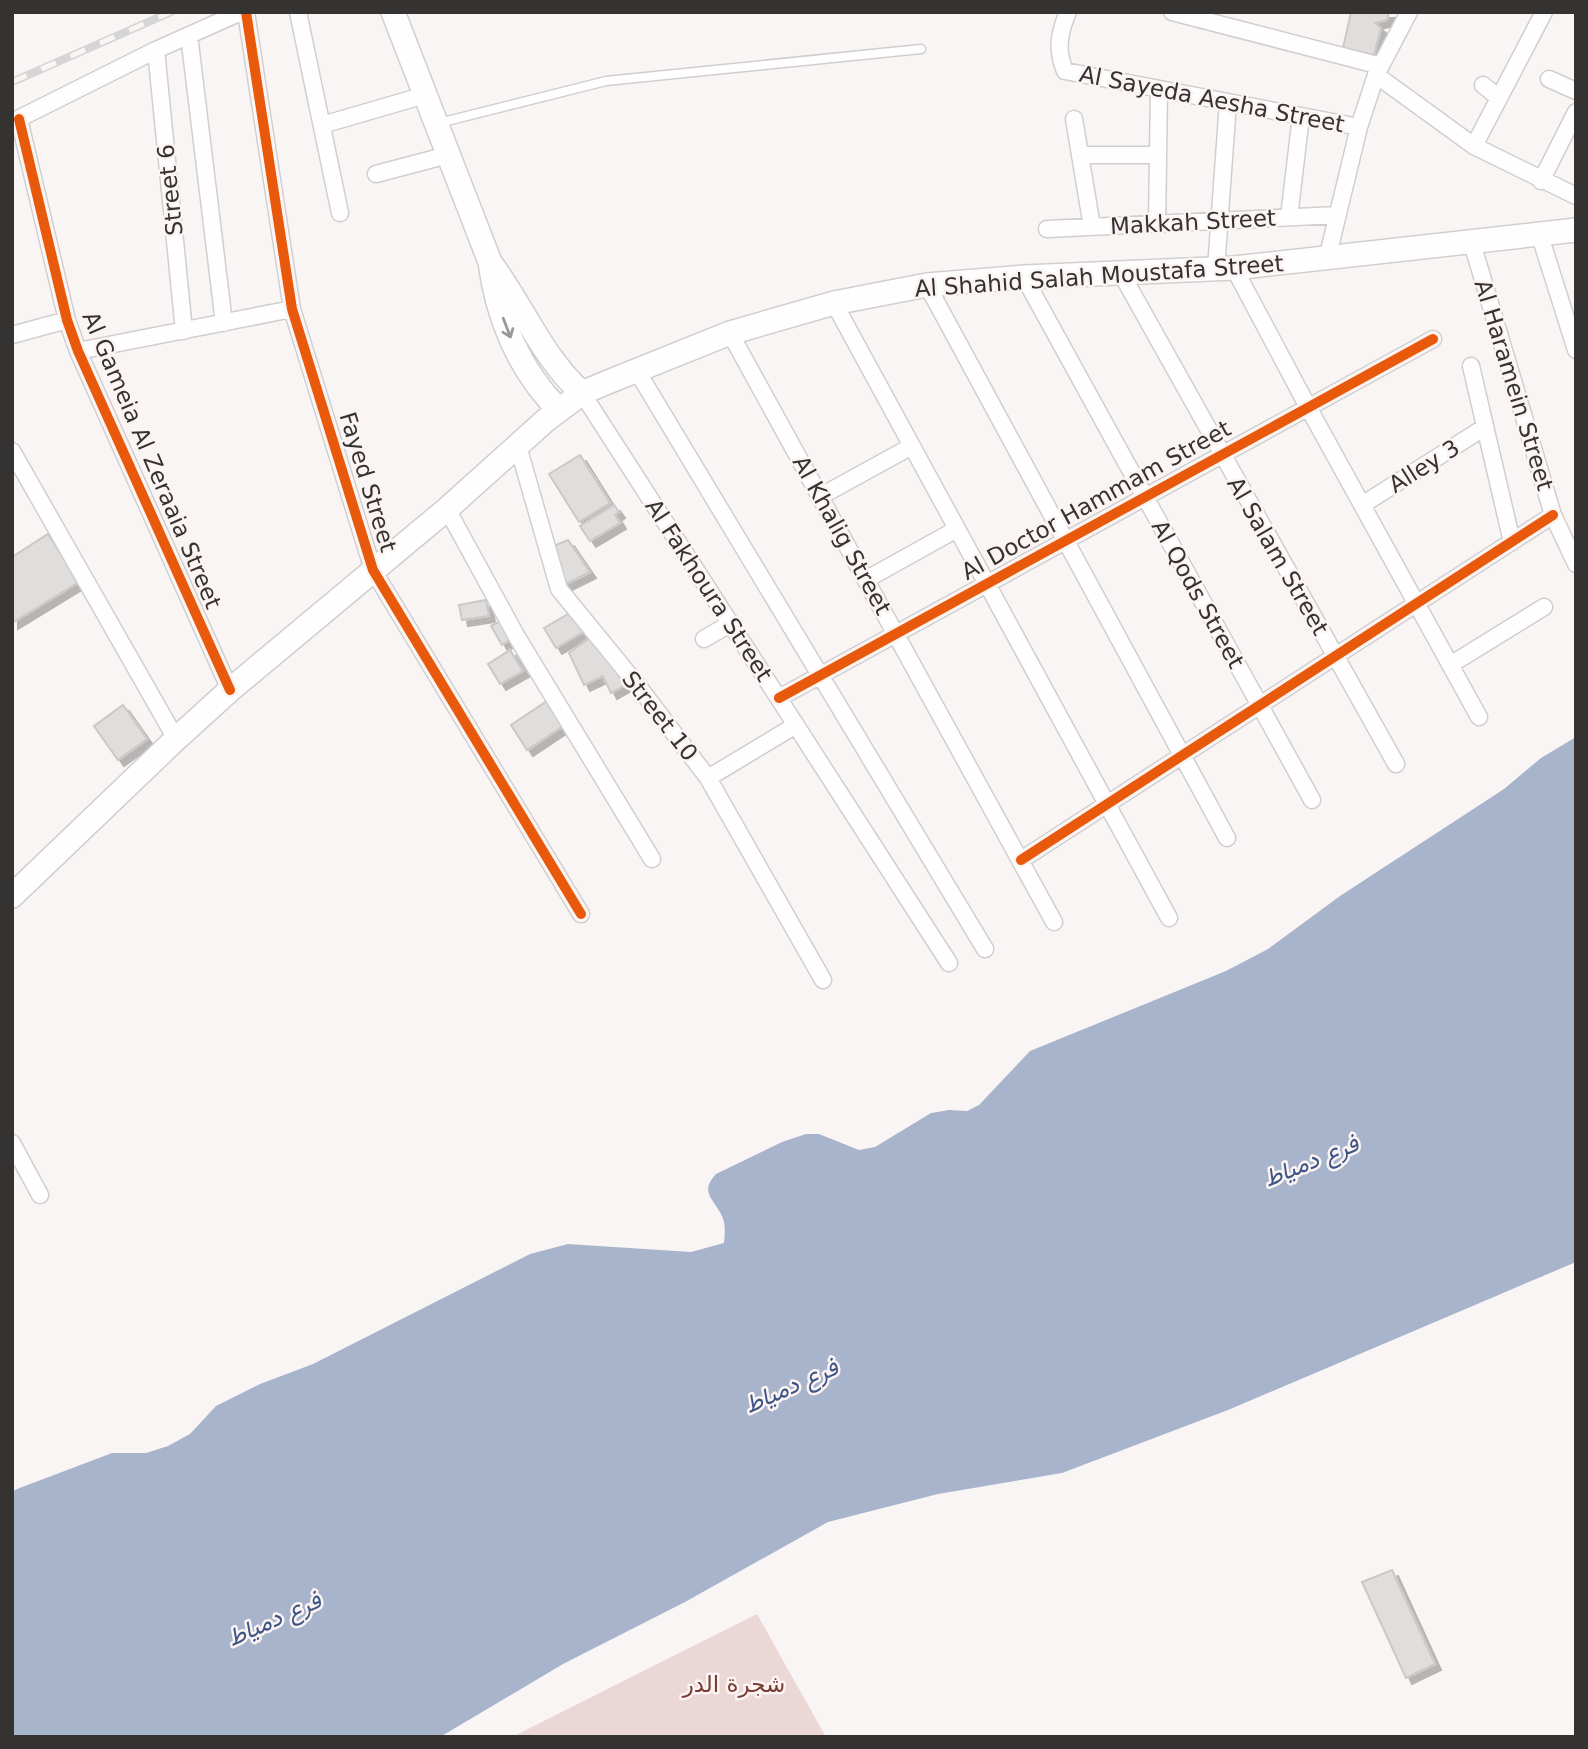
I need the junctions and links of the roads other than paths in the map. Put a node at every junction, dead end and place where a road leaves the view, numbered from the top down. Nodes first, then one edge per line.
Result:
1 (244, 12) edge
2 (298, 12) edge
3 (393, 12) edge
4 (1068, 12) edge
5 (1172, 12) edge
6 (1409, 12) edge
7 (1424, 12) edge
8 (1544, 12) edge
9 (1399, 31) junction
10 (190, 35) junction
11 (921, 49) dead end
12 (156, 50) junction
13 (1378, 70) junction
14 (1549, 79) dead end
15 (1483, 85) dead end
16 (1160, 89) junction
17 (1576, 91) edge
18 (425, 95) junction
19 (1499, 98) junction
20 (1228, 102) junction
21 (1576, 112) edge
22 (1301, 116) junction
23 (1074, 119) dead end
24 (15, 120) edge
25 (436, 123) junction
26 (322, 125) junction
27 (1359, 127) junction
28 (1571, 132) edge
29 (1474, 146) junction
30 (448, 155) junction
31 (1080, 155) junction
32 (1158, 155) junction
33 (376, 174) dead end
34 (1541, 180) junction
35 (1576, 196) edge
36 (340, 213) dead end
37 (1338, 215) junction
38 (1289, 217) junction
39 (1219, 220) junction
40 (1157, 224) junction
41 (1091, 227) junction
42 (1047, 229) dead end
43 (1576, 230) edge
44 (1540, 236) junction
45 (1472, 243) junction
46 (1327, 260) junction
47 (490, 262) junction
48 (1225, 269) junction
49 (1121, 273) junction
50 (1024, 277) junction
51 (927, 285) junction
52 (834, 303) junction
53 (292, 309) junction
54 (67, 320) junction
55 (224, 323) junction
56 (184, 331) junction
57 (730, 333) junction
58 (12, 335) edge
59 (1433, 339) dead end
60 (1576, 350) edge
61 (78, 351) junction
62 (1471, 366) dead end
63 (636, 371) junction
64 (582, 393) junction
65 (1308, 407) junction
66 (559, 410) junction
67 (1485, 427) junction
68 (518, 446) junction
69 (912, 446) junction
70 (12, 451) edge
71 (1221, 455) junction
72 (821, 496) junction
73 (1145, 496) junction
74 (1362, 505) junction
75 (447, 509) junction
76 (1553, 515) junction
77 (957, 529) junction
78 (1066, 540) junction
79 (1512, 542) junction
80 (1576, 564) edge
81 (373, 570) junction
82 (867, 579) junction
83 (987, 583) junction
84 (1416, 604) junction
85 (1544, 607) dead end
86 (732, 623) junction
87 (896, 633) junction
88 (704, 639) dead end
89 (1335, 656) junction
90 (1450, 664) junction
91 (821, 675) junction
92 (230, 690) junction
93 (779, 698) junction
94 (1259, 706) junction
95 (1479, 717) dead end
96 (796, 725) junction
97 (176, 739) junction
98 (1182, 755) junction
99 (1396, 764) dead end
100 (708, 778) junction
101 (1312, 800) dead end
102 (1107, 804) junction
103 (1227, 838) dead end
104 (652, 859) dead end
105 (1021, 860) junction
106 (12, 896) edge
107 (581, 914) dead end
108 (1169, 918) dead end
109 (1054, 922) dead end
110 (985, 949) dead end
111 (949, 963) dead end
112 (823, 980) dead end
113 (12, 1143) edge
114 (40, 1195) dead end

1 - 10 street
1 - 53 street, Fayed Street
2 - 26 street
3 - 18 main road
4 - 16 street, Al Sayeda Aesha Street
5 - 13 street
6 - 9 street
7 - 9 street
8 - 19 street
9 - 13 street
10 - 12 street
10 - 55 street
11 - 25 lane
12 - 24 street
12 - 56 street, Street 6
13 - 27 street
13 - 29 street
14 - 17 street
15 - 19 street
16 - 20 street, Al Sayeda Aesha Street
16 - 32 street
18 - 25 main road
18 - 26 street
19 - 29 street
20 - 22 street, Al Sayeda Aesha Street
20 - 39 street
21 - 28 street
22 - 27 street, Al Sayeda Aesha Street
22 - 38 street
23 - 31 street
24 - 54 street, Al Gameia Al Zeraaia Street
25 - 30 main road
26 - 36 street
27 - 37 street
28 - 34 street
29 - 34 street
30 - 33 street
30 - 47 main road
31 - 32 street
31 - 41 street
32 - 40 street
34 - 35 street
37 - 38 street, Makkah Street
37 - 46 street
38 - 39 street, Makkah Street
39 - 40 street, Makkah Street
39 - 48 street
40 - 41 street, Makkah Street
41 - 42 street, Makkah Street
43 - 44 main road, Al Shahid Salah Moustafa Street
44 - 45 main road, Al Shahid Salah Moustafa Street
44 - 60 street
45 - 46 main road, Al Shahid Salah Moustafa Street
45 - 76 street, Al Haramein Street
46 - 48 main road, Al Shahid Salah Moustafa Street
47 - 64 main road
47 -> 66 main road
48 - 49 main road, Al Shahid Salah Moustafa Street
48 - 65 street
49 - 50 main road, Al Shahid Salah Moustafa Street
49 - 71 street, Al Salam Street
50 - 51 main road, Al Shahid Salah Moustafa Street
50 - 73 street, Al Qods Street
51 - 52 main road, Al Shahid Salah Moustafa Street
51 - 78 street
52 - 57 main road, Al Shahid Salah Moustafa Street
52 - 69 street
53 - 55 street
53 - 81 street, Fayed Street
54 - 58 street
54 - 61 street, Al Gameia Al Zeraaia Street
55 - 56 street
56 - 61 street
57 - 63 main road, Al Shahid Salah Moustafa Street
57 - 72 street, Al Khalig Street
59 - 65 street, Al Doctor Hammam Street
61 - 92 street, Al Gameia Al Zeraaia Street
62 - 67 street
63 - 64 main road, Al Shahid Salah Moustafa Street
63 - 91 street
64 - 66 main road, Al Shahid Salah Moustafa Street
64 - 86 street, Al Fakhoura Street
65 - 71 street, Al Doctor Hammam Street
65 - 74 street
66 - 68 main road, Al Shahid Salah Moustafa Street
67 - 74 street, Alley 3
67 - 79 street
68 - 75 main road, Al Shahid Salah Moustafa Street
68 - 100 street, Street 10
69 - 72 street
69 - 77 street
70 - 97 street
71 - 73 street, Al Doctor Hammam Street
71 - 89 street, Al Salam Street
72 - 82 street, Al Khalig Street
73 - 78 street, Al Doctor Hammam Street
73 - 94 street, Al Qods Street
74 - 84 street
75 - 81 main road, Al Shahid Salah Moustafa Street
75 - 104 street
76 - 79 street
76 - 80 street, Al Haramein Street
77 - 82 street
77 - 83 street
78 - 83 street, Al Doctor Hammam Street
78 - 98 street
79 - 84 street
81 - 92 main road, Al Shahid Salah Moustafa Street
81 - 107 street, Fayed Street
82 - 87 street, Al Khalig Street
83 - 87 street, Al Doctor Hammam Street
83 - 102 street
84 - 89 street
84 - 90 street
85 - 90 street
86 - 88 street
86 - 93 street, Al Fakhoura Street
87 - 91 street, Al Doctor Hammam Street
87 - 105 street, Al Khalig Street
89 - 94 street
89 - 99 street, Al Salam Street
90 - 95 street
91 - 93 street, Al Doctor Hammam Street
91 - 110 street
92 - 97 main road, Al Shahid Salah Moustafa Street
93 - 96 street, Al Fakhoura Street
94 - 98 street
94 - 101 street, Al Qods Street
96 - 100 street
96 - 111 street, Al Fakhoura Street
97 - 106 main road, Al Shahid Salah Moustafa Street
98 - 102 street
98 - 103 street
100 - 112 street, Street 10
102 - 105 street
102 - 108 street
105 - 109 street, Al Khalig Street
113 - 114 street

